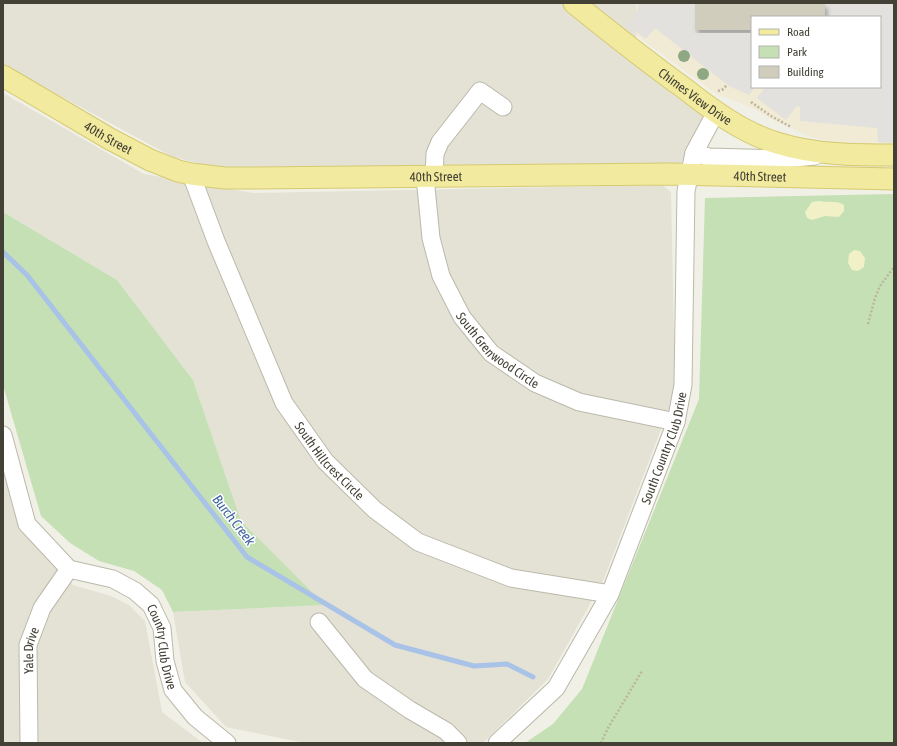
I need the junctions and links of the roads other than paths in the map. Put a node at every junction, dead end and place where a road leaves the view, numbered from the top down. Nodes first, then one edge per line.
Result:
1 (574, 3) edge
2 (3, 76) edge
3 (503, 107) dead end
4 (716, 112) junction
5 (694, 154) junction
6 (835, 154) junction
7 (894, 154) edge
8 (191, 174) junction
9 (689, 175) junction
10 (430, 177) junction
11 (894, 179) edge
12 (676, 422) junction
13 (3, 436) edge
14 (69, 569) junction
15 (610, 594) junction
16 (319, 622) dead end
17 (29, 743) edge
18 (227, 743) edge
19 (458, 743) edge
20 (497, 743) edge

1 - 4 main road, Chimes View Drive
2 - 8 main road, 40th Street
3 - 10 street, South Grenwood Circle
4 - 5 street, South Country Club Drive
4 - 6 main road, Chimes View Drive
5 - 6 street, 40th Street
5 - 9 street, South Country Club Drive
6 - 7 main road, 40th Street
8 - 10 main road, 40th Street
8 - 15 street, South Hillcrest Circle
9 - 10 main road, 40th Street
9 - 11 main road, 40th Street
9 - 12 street, South Country Club Drive
10 - 12 street, South Grenwood Circle
12 - 15 street, South Country Club Drive
13 - 14 street
14 - 17 street, Yale Drive
14 - 18 street, Country Club Drive
15 - 20 street, South Country Club Drive
16 - 19 street

